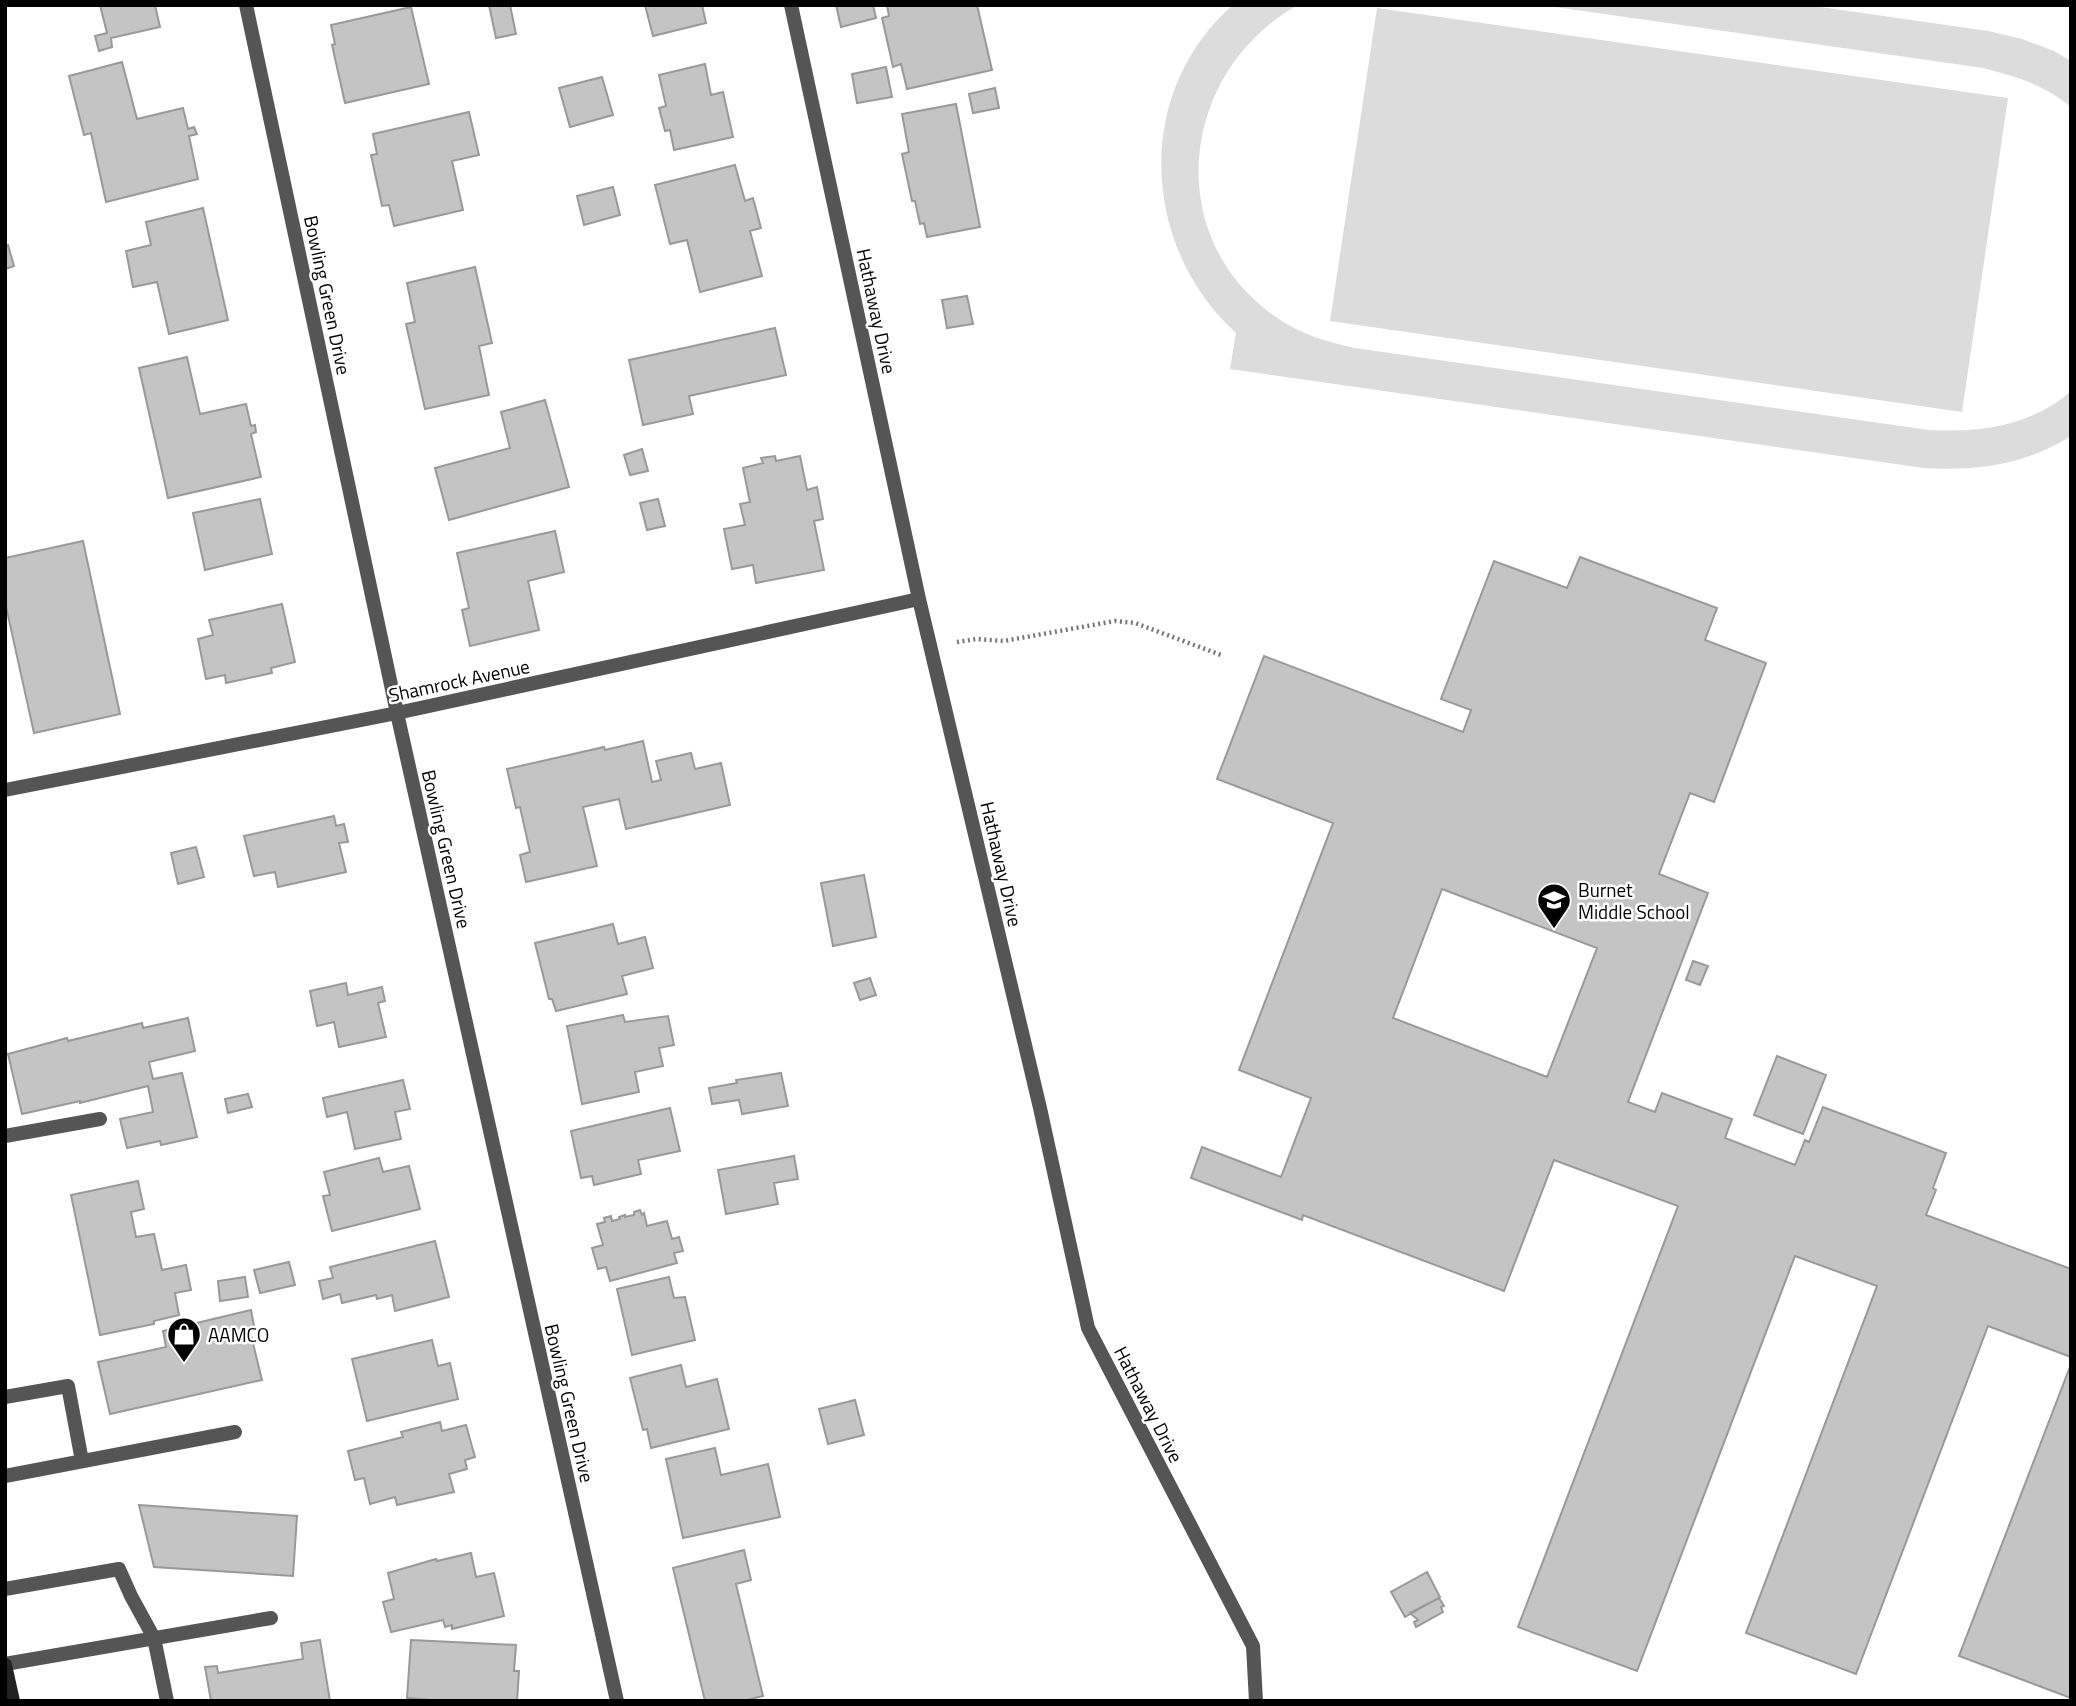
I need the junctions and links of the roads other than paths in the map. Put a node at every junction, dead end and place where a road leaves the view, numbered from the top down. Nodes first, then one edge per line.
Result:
1 (246, 5) edge
2 (791, 5) edge
3 (919, 599) junction
4 (397, 713) junction
5 (5, 790) edge
6 (100, 1119) dead end
7 (5, 1136) edge
8 (5, 1397) edge
9 (235, 1432) dead end
10 (82, 1461) junction
11 (5, 1476) edge
12 (5, 1589) edge
13 (271, 1618) dead end
14 (155, 1638) junction
15 (5, 1665) edge
16 (7, 1684) edge
17 (13, 1701) edge
18 (167, 1701) edge
19 (617, 1701) edge
20 (1256, 1701) edge

1 - 4 street, Bowling Green Drive
2 - 3 street, Hathaway Drive
3 - 4 street, Shamrock Avenue
3 - 20 street, Hathaway Drive
4 - 5 street, Shamrock Avenue
4 - 19 street, Bowling Green Drive
6 - 7 street
8 - 10 street
9 - 10 street
10 - 11 street
12 - 14 street
13 - 14 street
14 - 15 street
14 - 18 street
15 - 16 main road
16 - 17 main road

